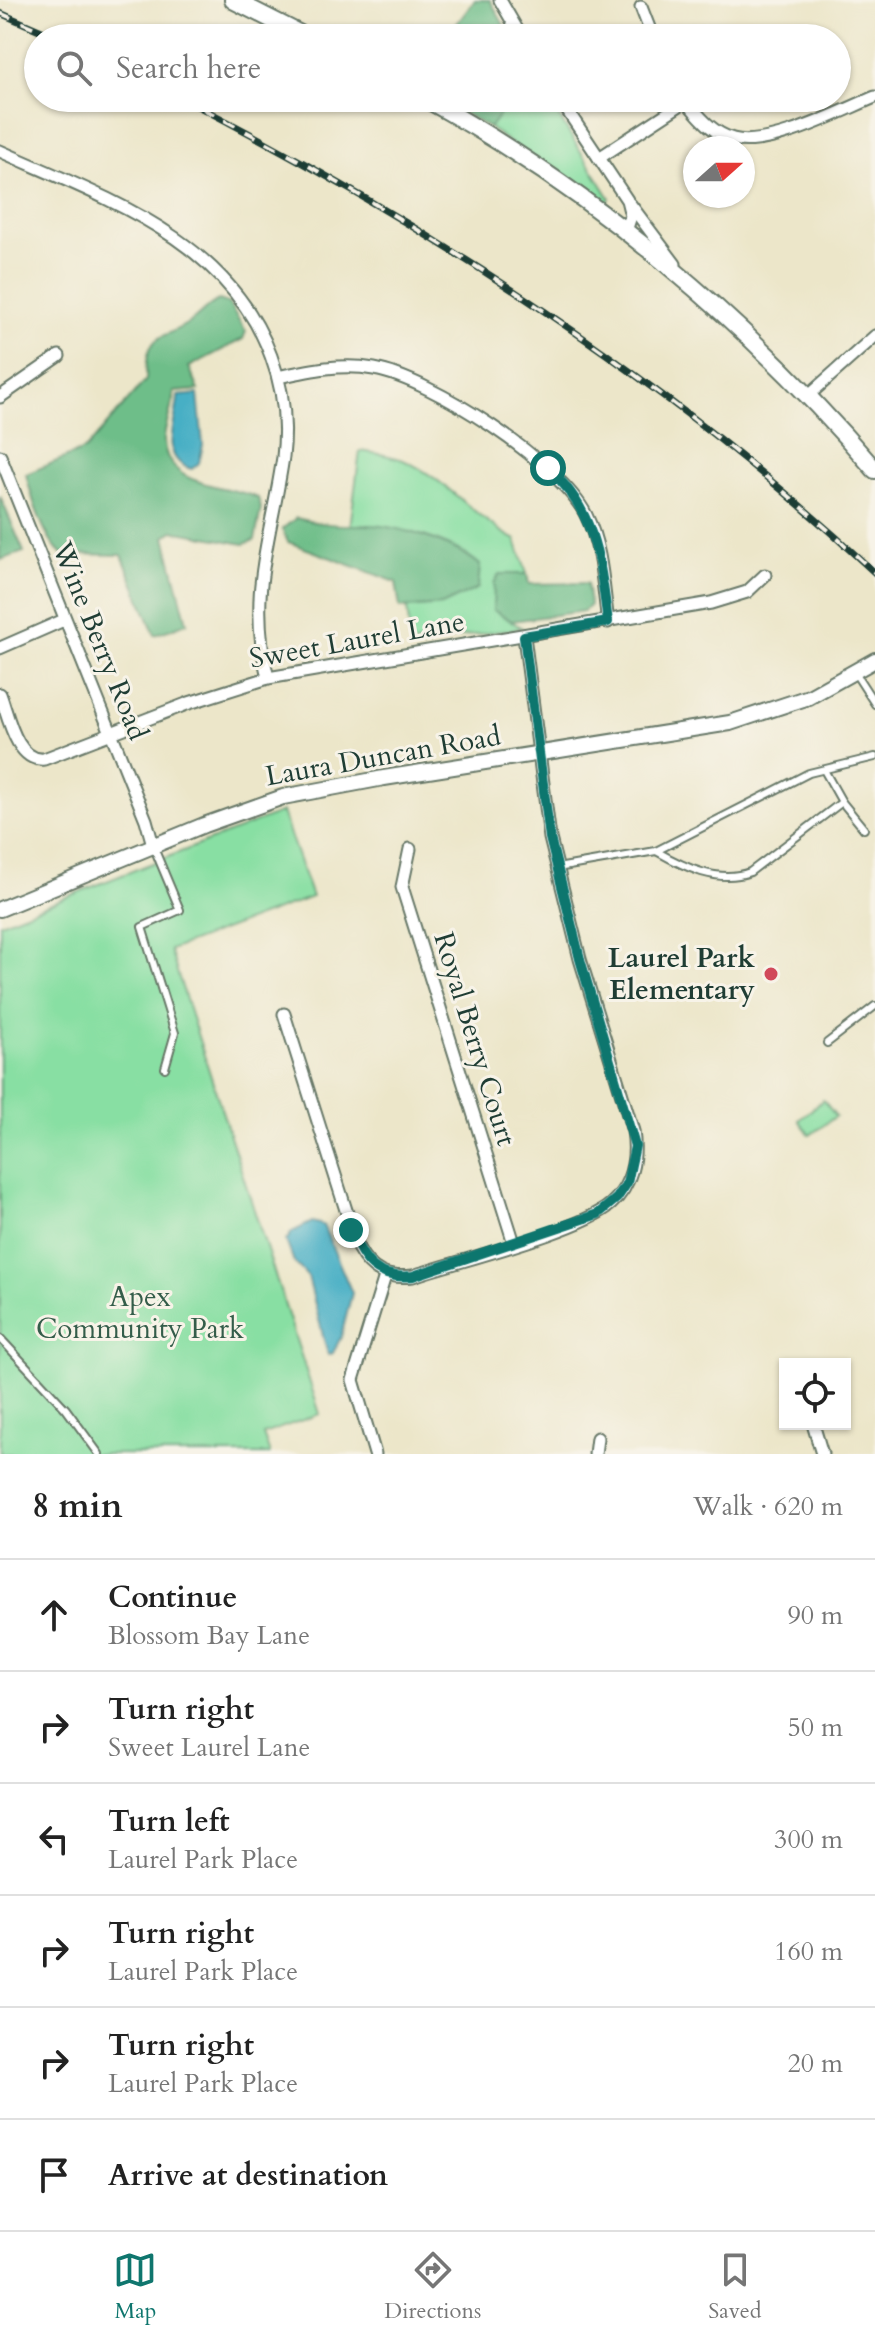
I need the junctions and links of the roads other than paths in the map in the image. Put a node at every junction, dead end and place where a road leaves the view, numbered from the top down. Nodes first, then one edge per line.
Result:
1 (233, 0) edge
2 (500, 0) edge
3 (641, 7) dead end
4 (280, 24) edge
5 (514, 24) edge
6 (648, 24) edge
7 (875, 97) edge
8 (851, 106) edge
9 (447, 112) edge
10 (568, 112) edge
11 (667, 112) edge
12 (697, 112) edge
13 (836, 112) edge
14 (0, 151) edge
15 (599, 158) junction
16 (627, 200) junction
17 (625, 234) junction
18 (690, 284) junction
19 (875, 336) edge
20 (59, 356) dead end
21 (278, 377) junction
22 (810, 394) junction
23 (0, 397) edge
24 (0, 456) edge
25 (875, 470) edge
26 (765, 575) dead end
27 (64, 620) junction
28 (608, 622) junction
29 (524, 636) junction
30 (0, 648) edge
31 (875, 660) edge
32 (855, 673) junction
33 (268, 678) junction
34 (0, 694) edge
35 (875, 704) edge
36 (110, 733) junction
37 (540, 755) junction
38 (875, 757) edge
39 (824, 770) junction
40 (842, 802) junction
41 (864, 829) dead end
42 (153, 845) junction
43 (410, 849) dead end
44 (656, 851) junction
45 (557, 868) junction
46 (0, 909) edge
47 (875, 1006) edge
48 (284, 1014) dead end
49 (827, 1043) dead end
50 (165, 1068) dead end
51 (514, 1243) junction
52 (385, 1276) junction
53 (0, 1338) edge
54 (815, 1430) edge
55 (597, 1438) dead end
56 (99, 1454) edge
57 (375, 1454) edge
58 (595, 1454) edge
59 (822, 1454) edge

1 - 4 main road
2 - 5 street
3 - 6 street
7 - 8 street
9 - 17 main road
10 - 15 street
11 - 15 street
12 - 13 street
14 - 21 street
15 - 16 street
16 - 17 street
16 - 18 street
17 - 18 main road
18 - 22 main road
19 - 22 street
20 - 23 street
21 - 28 street
21 - 33 street
22 - 25 main road
24 - 27 street, Wine Berry Road
26 - 28 street, Sweet Laurel Lane
27 - 30 street
27 - 36 street, Wine Berry Road
28 - 29 street, Sweet Laurel Lane
29 - 33 street, Sweet Laurel Lane
29 - 37 street
31 - 32 street, Laura Duncan Road
32 - 35 lane
32 - 37 street, Laura Duncan Road
33 - 36 street, Sweet Laurel Lane
34 - 36 street, Sweet Laurel Lane
36 - 42 street, Wine Berry Road
37 - 42 street, Laura Duncan Road
37 - 45 street
38 - 39 lane
39 - 40 lane
39 - 44 lane
40 - 41 lane
40 - 44 lane
42 - 46 street, Laura Duncan Road
42 - 50 lane
43 - 51 street, Royal Berry Court
44 - 45 lane
45 - 51 street
47 - 49 lane
48 - 52 street
51 - 52 street
52 - 57 street
53 - 56 lane
54 - 59 street
55 - 58 street

